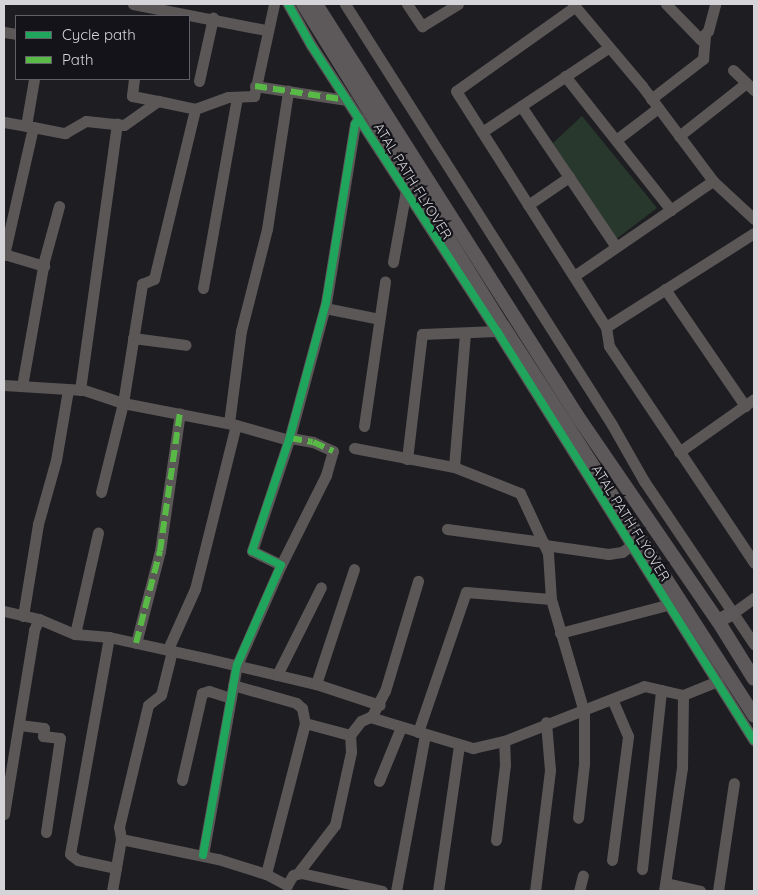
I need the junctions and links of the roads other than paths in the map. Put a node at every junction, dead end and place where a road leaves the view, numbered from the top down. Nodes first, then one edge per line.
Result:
1 (133, 4) edge
2 (274, 4) edge
3 (288, 4) edge
4 (346, 4) edge
5 (407, 4) edge
6 (458, 4) edge
7 (666, 4) edge
8 (715, 4) edge
9 (573, 6) edge
10 (165, 7) edge
11 (312, 7) edge
12 (145, 11) edge
13 (213, 18) junction
14 (266, 30) junction
15 (705, 37) junction
16 (608, 48) junction
17 (733, 70) dead end
18 (565, 76) junction
19 (34, 80) edge
20 (134, 80) edge
21 (199, 81) dead end
22 (255, 86) junction
23 (750, 86) edge
24 (288, 91) junction
25 (237, 97) junction
26 (347, 100) junction
27 (158, 101) junction
28 (655, 103) junction
29 (521, 106) junction
30 (195, 109) junction
31 (359, 118) junction
32 (4, 122) edge
33 (117, 124) junction
34 (29, 127) junction
35 (482, 132) junction
36 (679, 136) junction
37 (616, 140) junction
38 (569, 177) junction
39 (713, 181) junction
40 (406, 190) junction
41 (528, 205) junction
42 (59, 206) dead end
43 (671, 210) junction
44 (754, 219) edge
45 (754, 232) edge
46 (616, 247) junction
47 (4, 254) edge
48 (394, 262) dead end
49 (44, 266) junction
50 (574, 276) junction
51 (385, 282) dead end
52 (203, 288) dead end
53 (665, 289) junction
54 (325, 308) junction
55 (379, 319) junction
56 (606, 326) junction
57 (497, 331) junction
58 (465, 333) junction
59 (134, 338) junction
60 (186, 345) dead end
61 (4, 385) edge
62 (22, 386) junction
63 (74, 390) junction
64 (749, 402) edge
65 (123, 403) junction
66 (180, 413) junction
67 (232, 424) junction
68 (364, 426) dead end
69 (290, 436) junction
70 (354, 448) dead end
71 (679, 452) junction
72 (407, 459) junction
73 (454, 467) junction
74 (101, 492) dead end
75 (447, 529) dead end
76 (98, 533) dead end
77 (544, 543) junction
78 (632, 545) junction
79 (754, 563) edge
80 (281, 565) junction
81 (354, 568) dead end
82 (418, 581) dead end
83 (321, 587) dead end
84 (754, 598) edge
85 (551, 599) junction
86 (667, 605) junction
87 (4, 611) edge
88 (734, 613) junction
89 (23, 616) junction
90 (718, 621) junction
91 (37, 625) junction
92 (560, 633) junction
93 (75, 634) junction
94 (698, 638) junction
95 (108, 641) junction
96 (136, 643) junction
97 (754, 644) edge
98 (170, 654) junction
99 (235, 675) junction
100 (277, 675) junction
101 (754, 679) edge
102 (717, 681) junction
103 (316, 684) junction
104 (661, 690) junction
105 (683, 695) junction
106 (231, 698) junction
107 (612, 699) junction
108 (375, 712) junction
109 (584, 712) junction
110 (754, 716) edge
111 (546, 722) junction
112 (305, 723) junction
113 (19, 725) junction
114 (401, 726) junction
115 (421, 728) junction
116 (350, 735) junction
117 (754, 740) edge
118 (504, 741) junction
119 (459, 746) junction
120 (182, 780) dead end
121 (379, 781) dead end
122 (734, 783) dead end
123 (4, 814) edge
124 (578, 818) dead end
125 (46, 832) dead end
126 (121, 839) junction
127 (496, 840) dead end
128 (203, 855) junction
129 (612, 860) dead end
130 (116, 868) junction
131 (642, 869) dead end
132 (298, 873) junction
133 (266, 874) junction
134 (583, 875) dead end
135 (665, 887) edge
136 (288, 889) edge
137 (112, 891) edge
138 (382, 891) edge
139 (396, 891) edge
140 (438, 891) edge
141 (535, 891) edge
142 (579, 891) edge
143 (700, 891) edge
144 (718, 891) edge

1 - 12 street
2 - 14 street
3 - 26 street
4 - 88 street
5 - 6 street
7 - 15 street
8 - 15 street
9 - 16 street
9 - 35 street
10 - 12 street
10 - 13 street
11 - 90 main road, ATAL PATH FLYOVER
11 - 94 main road, ATAL PATH FLYOVER
13 - 14 street
13 - 21 street
14 - 22 street
15 - 28 street
16 - 18 street
16 - 28 street
17 - 23 street
18 - 29 street
18 - 37 street
19 - 34 street
20 - 27 street
22 - 24 street
22 - 25 street
23 - 36 street
24 - 26 street
24 - 67 street
25 - 30 street
25 - 52 street
26 - 31 street
27 - 30 street
27 - 33 street
28 - 36 street
28 - 37 street
29 - 35 street
29 - 38 street
30 - 59 street
31 - 40 street
31 - 54 street
32 - 34 street
33 - 34 street
33 - 63 street
34 - 47 street
35 - 41 street
36 - 39 street
37 - 43 street
38 - 41 street
38 - 46 street
39 - 43 street
39 - 44 street
40 - 48 street
40 - 57 street
41 - 50 street
42 - 49 street
43 - 46 street
45 - 53 street
46 - 50 street
47 - 49 street
49 - 62 street
50 - 56 street
51 - 55 street
53 - 56 street
53 - 64 street
54 - 55 street
54 - 69 street
55 - 68 street
56 - 71 street
57 - 58 street
57 - 78 street
58 - 72 street
58 - 73 street
59 - 60 street
59 - 65 street
61 - 62 street
62 - 63 street
63 - 65 street
63 - 89 street
64 - 71 street
65 - 66 street
65 - 74 street
66 - 67 street
66 - 96 street
67 - 69 street
67 - 98 street
69 - 80 street
69 - 80 street
70 - 72 street
71 - 79 street
72 - 73 street
73 - 77 street
75 - 77 street
76 - 93 street
77 - 78 street
77 - 85 street
78 - 86 street
80 - 99 street
81 - 103 street
82 - 108 street
83 - 100 street
84 - 88 street
85 - 92 street
85 - 115 street
86 - 92 street
86 - 94 street
87 - 89 street
88 - 90 main road
88 - 97 street
89 - 91 street
90 - 101 main road, ATAL PATH FLYOVER
91 - 93 street
91 - 113 street
92 - 109 street
93 - 95 street
94 - 102 street
94 - 110 main road, ATAL PATH FLYOVER
95 - 96 street
95 - 130 street
96 - 98 street
98 - 99 street
98 - 126 street
99 - 100 street
99 - 106 street
99 - 112 street
100 - 103 street
102 - 105 street
102 - 117 street
103 - 108 street
104 - 105 street
104 - 107 street
104 - 131 street
105 - 135 street
106 - 120 street
106 - 128 street
107 - 109 street
107 - 129 street
108 - 114 street
108 - 116 street
109 - 111 street
109 - 124 street
111 - 118 street
111 - 141 street
112 - 116 street
112 - 133 street
113 - 123 street
113 - 125 street
114 - 115 street
114 - 121 street
115 - 119 street
115 - 139 street
116 - 132 street
118 - 119 street
118 - 127 street
119 - 140 street
122 - 144 street
126 - 128 street
126 - 130 street
128 - 133 street
130 - 137 street
132 - 136 street
132 - 138 street
133 - 136 street
134 - 142 street
135 - 143 street

